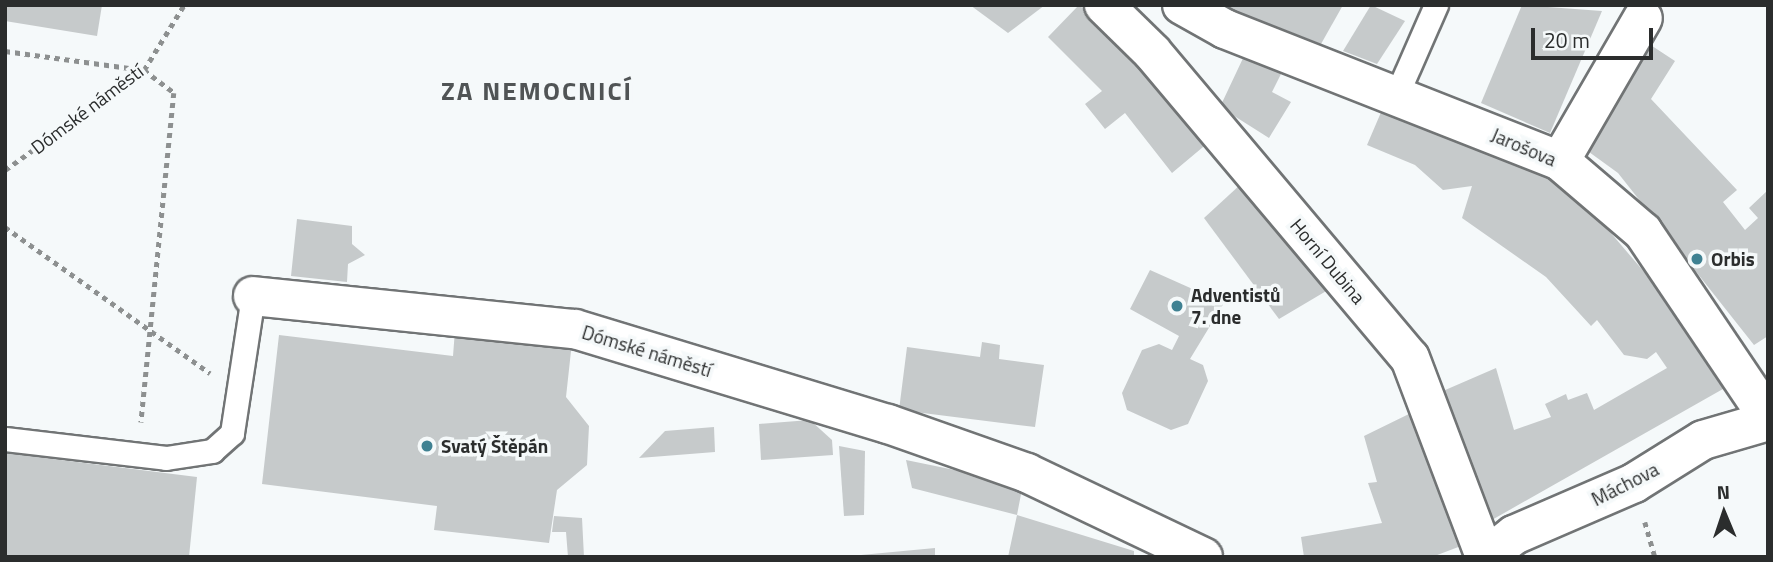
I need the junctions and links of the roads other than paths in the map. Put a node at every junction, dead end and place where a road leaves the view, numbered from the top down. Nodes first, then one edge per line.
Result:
1 (1104, 5) edge
2 (1182, 5) edge
3 (1436, 5) edge
4 (1643, 18) dead end
5 (1396, 96) junction
6 (1560, 161) junction
7 (253, 296) joint
8 (1768, 419) edge
9 (5, 439) edge
10 (1203, 557) edge
11 (1486, 557) edge

1 - 11 street, Horní Dubina
2 - 5 street, Jarošova
3 - 5 lane
4 - 6 street
5 - 6 street, Jarošova
6 - 8 street, Jarošova
7 - 9 lane
7 - 10 street, Dómské náměstí
8 - 11 street, Máchova

